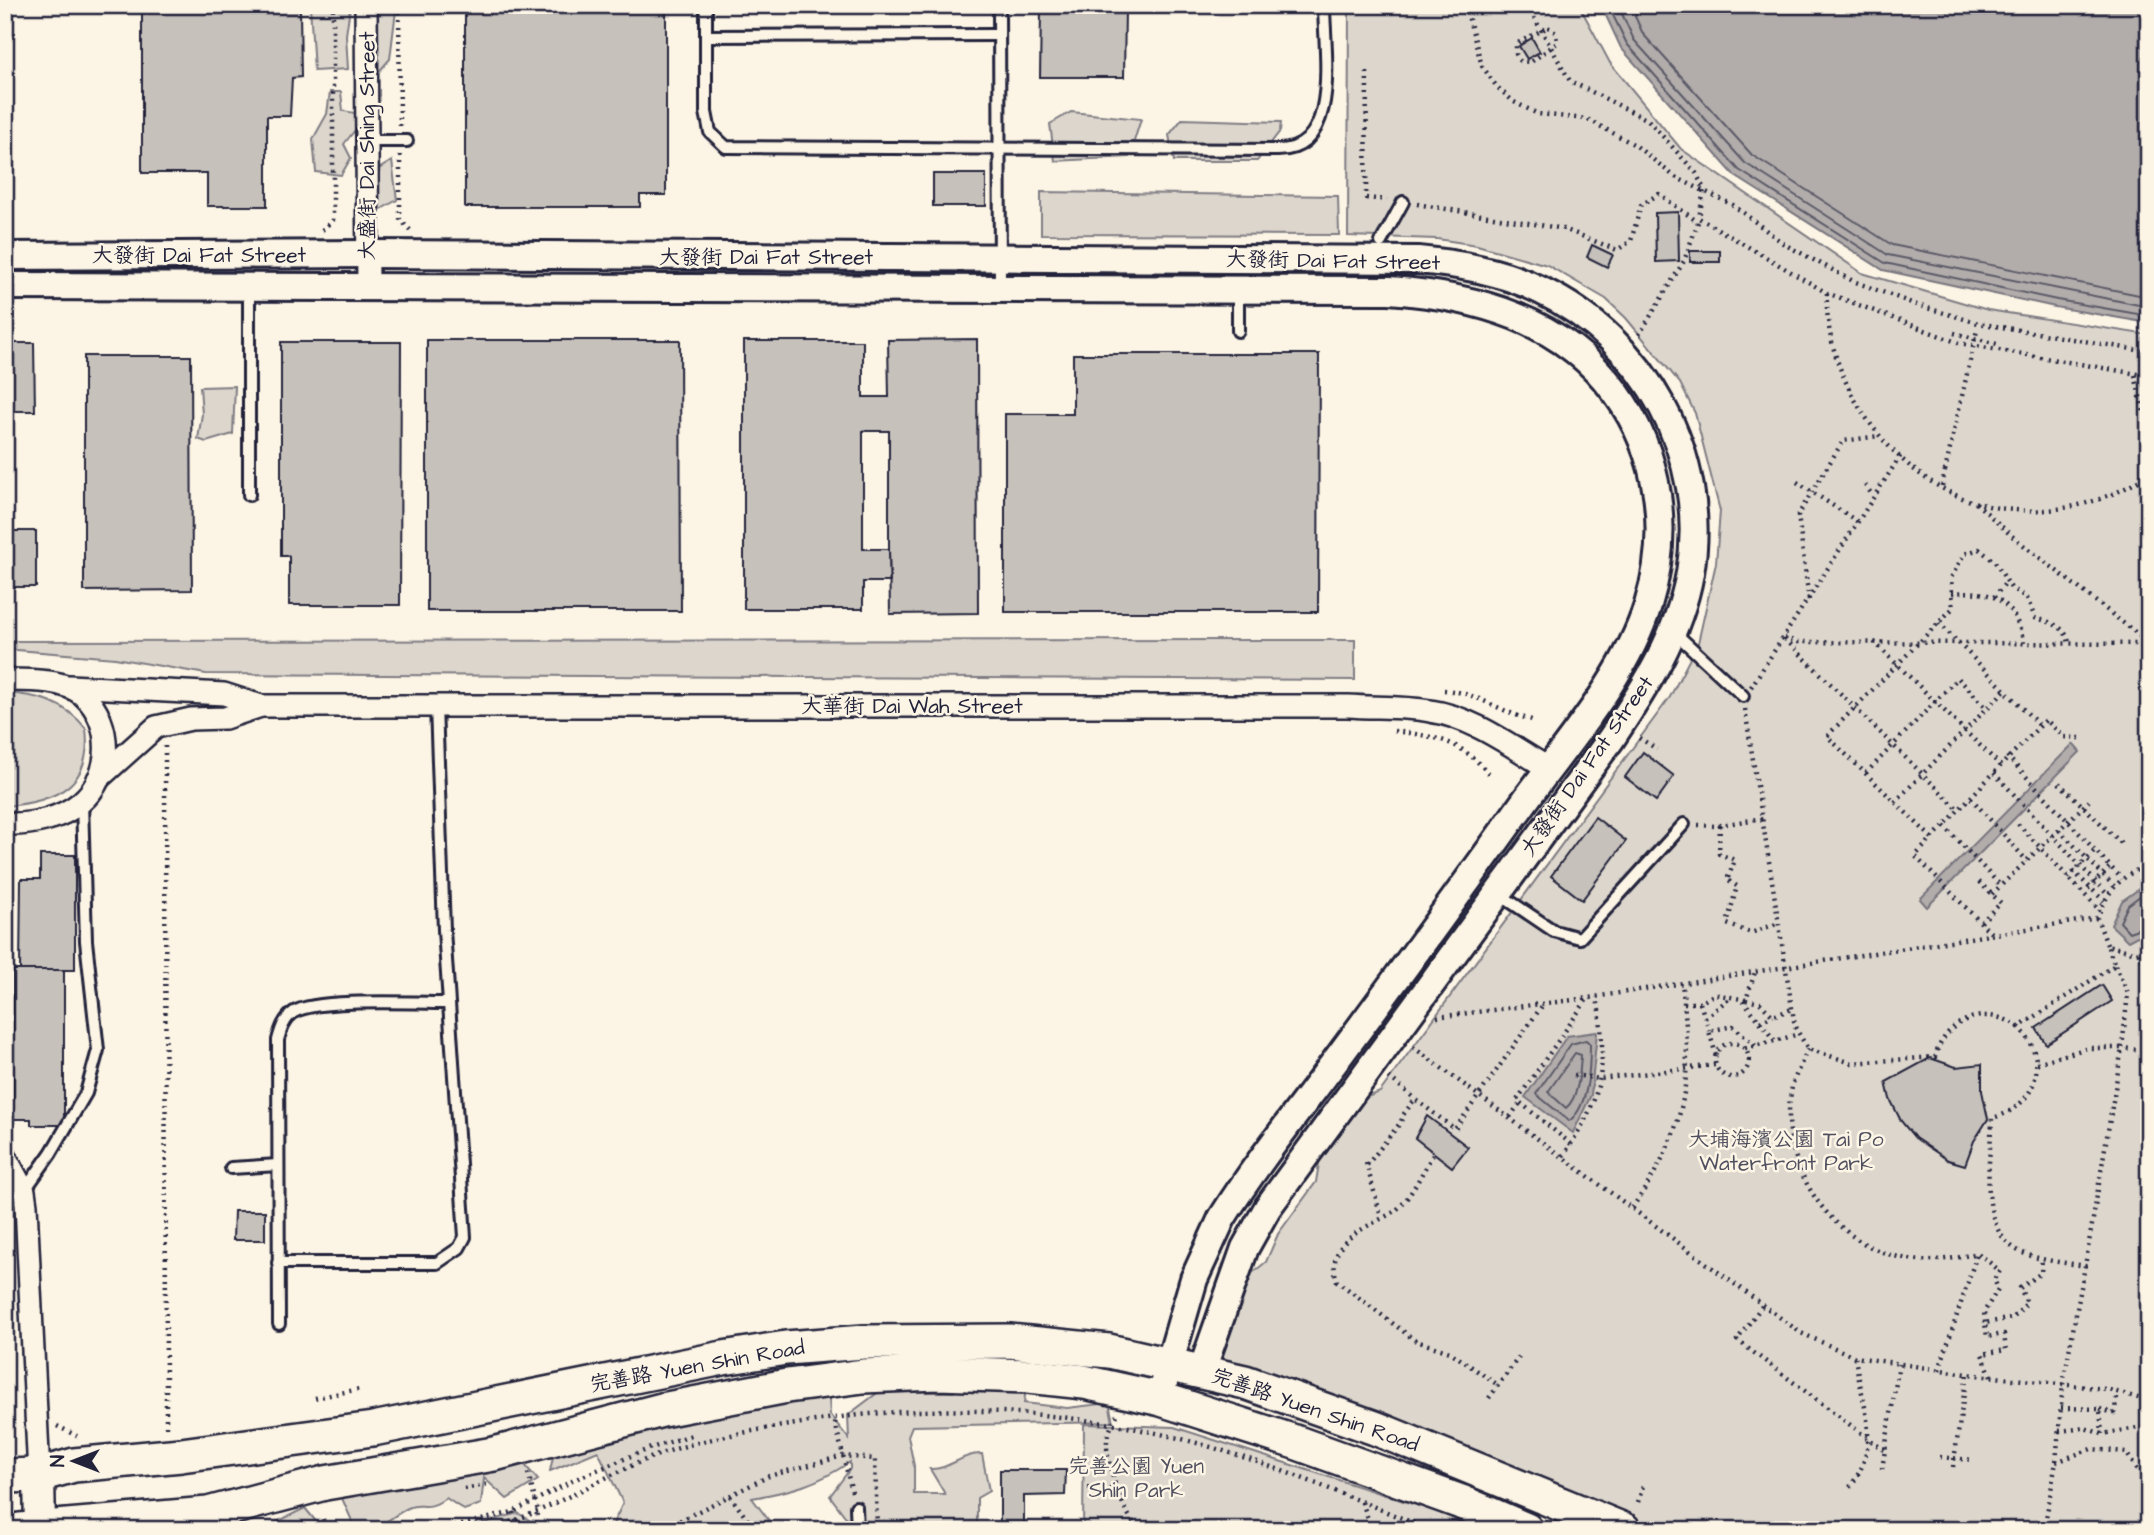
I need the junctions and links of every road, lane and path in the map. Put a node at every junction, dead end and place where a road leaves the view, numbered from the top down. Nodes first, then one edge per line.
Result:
1 (333, 5) edge
2 (366, 5) edge
3 (399, 5) edge
4 (706, 5) edge
5 (999, 5) edge
6 (1324, 5) edge
7 (1465, 5) edge
8 (1527, 5) edge
9 (1540, 29) junction
10 (999, 35) junction
11 (706, 36) junction
12 (1552, 49) junction
13 (1367, 72) dead end
14 (367, 141) junction
15 (403, 141) junction
16 (1000, 147) junction
17 (1704, 189) junction
18 (1403, 202) junction
19 (1698, 220) junction
20 (413, 233) dead end
21 (314, 237) dead end
22 (1381, 242) dead end
23 (367, 254) junction
24 (5, 256) edge
25 (1000, 258) junction
26 (1457, 283) junction
27 (5, 286) edge
28 (249, 287) junction
29 (368, 287) junction
30 (1000, 288) junction
31 (1238, 288) junction
32 (1827, 293) junction
33 (1977, 330) dead end
34 (1238, 331) dead end
35 (1954, 333) dead end
36 (1639, 335) dead end
37 (1975, 338) junction
38 (1997, 344) dead end
39 (2149, 352) edge
40 (2135, 375) junction
41 (2149, 376) edge
42 (2149, 418) edge
43 (1880, 436) junction
44 (1901, 455) junction
45 (2149, 474) edge
46 (1797, 482) dead end
47 (1865, 485) dead end
48 (1942, 486) junction
49 (1812, 492) junction
50 (249, 495) dead end
51 (1873, 496) junction
52 (1975, 503) junction
53 (1858, 522) junction
54 (2007, 581) junction
55 (1952, 593) junction
56 (1994, 597) junction
57 (1809, 601) junction
58 (1939, 623) junction
59 (1673, 631) junction
60 (1784, 638) junction
61 (1874, 641) junction
62 (1920, 642) junction
63 (1958, 642) junction
64 (2024, 643) junction
65 (2069, 643) junction
66 (2149, 644) edge
67 (1895, 666) junction
68 (5, 680) edge
69 (63, 685) junction
70 (2005, 691) junction
71 (1743, 696) junction
72 (1934, 703) junction
73 (261, 706) junction
74 (436, 706) junction
75 (1856, 706) junction
76 (1987, 708) junction
77 (2040, 726) junction
78 (1964, 731) junction
79 (1636, 734) dead end
80 (2080, 738) dead end
81 (174, 742) dead end
82 (1892, 746) junction
83 (1657, 749) dead end
84 (2007, 756) junction
85 (2001, 766) junction
86 (1548, 768) junction
87 (1866, 773) junction
88 (1994, 773) junction
89 (1923, 775) junction
90 (98, 779) junction
91 (2059, 783) dead end
92 (1971, 799) junction
93 (82, 801) junction
94 (2089, 801) dead end
95 (1895, 802) junction
96 (2083, 807) junction
97 (1959, 810) junction
98 (1763, 818) junction
99 (2066, 823) junction
100 (1684, 824) joint
101 (2018, 824) dead end
102 (1720, 825) junction
103 (1944, 826) junction
104 (9, 829) edge
105 (2059, 830) junction
106 (1932, 838) junction
107 (2051, 838) junction
108 (2121, 843) dead end
109 (2040, 849) junction
110 (2094, 851) junction
111 (2087, 858) junction
112 (2027, 861) junction
113 (2149, 864) edge
114 (2079, 865) junction
115 (2110, 867) junction
116 (2073, 871) junction
117 (2103, 874) junction
118 (2068, 877) junction
119 (2122, 878) junction
120 (1979, 882) dead end
121 (2095, 882) junction
122 (2001, 886) junction
123 (2114, 886) junction
124 (2090, 887) junction
125 (1497, 892) junction
126 (1992, 894) junction
127 (2083, 894) junction
128 (2107, 894) junction
129 (2104, 901) junction
130 (2100, 911) junction
131 (2097, 918) junction
132 (1980, 922) junction
133 (1779, 923) junction
134 (1992, 934) junction
135 (2107, 945) junction
136 (2149, 950) edge
137 (2140, 952) junction
138 (2115, 965) junction
139 (2146, 966) edge
140 (1786, 967) junction
141 (1755, 972) junction
142 (1682, 983) junction
143 (2149, 988) edge
144 (1597, 997) junction
145 (1731, 997) junction
146 (1588, 998) junction
147 (1744, 999) junction
148 (448, 1003) junction
149 (1684, 1003) junction
150 (1700, 1003) junction
151 (1542, 1005) junction
152 (1792, 1009) junction
153 (1773, 1016) junction
154 (1426, 1018) dead end
155 (1705, 1018) junction
156 (1760, 1022) junction
157 (2019, 1027) junction
158 (1709, 1031) junction
159 (1799, 1034) junction
160 (1775, 1041) junction
161 (1408, 1043) dead end
162 (1756, 1046) junction
163 (2122, 1048) junction
164 (1745, 1049) junction
165 (1808, 1049) junction
166 (2149, 1051) edge
167 (1716, 1055) junction
168 (2037, 1063) junction
169 (1715, 1065) junction
170 (1687, 1067) junction
171 (1385, 1074) dead end
172 (1574, 1075) dead end
173 (1600, 1079) junction
174 (1479, 1094) junction
175 (1415, 1099) junction
176 (1520, 1103) junction
177 (1510, 1117) junction
178 (1572, 1144) junction
179 (1433, 1154) dead end
180 (5, 1156) edge
181 (1563, 1156) junction
182 (278, 1165) junction
183 (231, 1168) dead end
184 (24, 1191) junction
185 (1632, 1208) junction
186 (1381, 1216) junction
187 (1978, 1253) junction
188 (2042, 1259) junction
189 (278, 1263) junction
190 (2085, 1266) junction
191 (1762, 1306) junction
192 (1984, 1323) junction
193 (279, 1324) dead end
194 (1521, 1354) dead end
195 (1855, 1357) junction
196 (1167, 1362) junction
197 (1899, 1364) junction
198 (1940, 1370) junction
199 (1967, 1374) junction
200 (1991, 1377) junction
201 (2063, 1384) junction
202 (1498, 1385) junction
203 (360, 1389) dead end
204 (1199, 1390) junction
205 (2118, 1393) junction
206 (315, 1398) dead end
207 (1489, 1398) dead end
208 (1161, 1399) junction
209 (2149, 1401) edge
210 (1119, 1408) junction
211 (2061, 1408) junction
212 (2100, 1409) junction
213 (834, 1418) junction
214 (1113, 1424) junction
215 (2149, 1426) edge
216 (2059, 1431) junction
217 (697, 1433) dead end
218 (166, 1434) dead end
219 (2102, 1434) junction
220 (1869, 1439) junction
221 (1885, 1451) junction
222 (843, 1456) junction
223 (1940, 1457) dead end
224 (1955, 1458) junction
225 (1972, 1460) dead end
226 (2056, 1462) junction
227 (1953, 1467) dead end
228 (1882, 1469) dead end
229 (2149, 1470) edge
230 (39, 1475) junction
231 (5, 1476) edge
232 (528, 1476) dead end
233 (1644, 1483) dead end
234 (1850, 1487) dead end
235 (1088, 1488) dead end
236 (1118, 1489) junction
237 (730, 1496) junction
238 (534, 1502) junction
239 (1362, 1502) junction
240 (856, 1507) joint
241 (538, 1511) junction
242 (513, 1512) junction
243 (1631, 1516) edge
244 (323, 1519) dead end
245 (517, 1519) junction
246 (40, 1529) edge
247 (20, 1530) edge
248 (325, 1530) edge
249 (441, 1530) edge
250 (483, 1530) edge
251 (520, 1530) edge
252 (536, 1530) edge
253 (660, 1530) edge
254 (755, 1530) edge
255 (857, 1530) edge
256 (877, 1530) edge
257 (1140, 1530) edge
258 (1372, 1530) edge
259 (1431, 1530) edge
260 (1526, 1530) edge
261 (2044, 1530) edge

1 - 21 path
2 - 14 street, 大盛街 Dai Shing Street
3 - 15 path
4 - 11 lane
5 - 10 lane
6 - 16 lane
7 - 17 path
8 - 9 path
9 - 12 path
9 - 12 path
9 - 12 path
10 - 11 lane
10 - 16 lane
11 - 16 lane
12 - 17 path
13 - 18 path
14 - 15 lane
14 - 23 street, 大盛街 Dai Shing Street
15 - 20 path
16 - 25 lane
17 - 19 path
17 - 39 path
18 - 19 path
18 - 22 lane
19 - 32 path
19 - 36 path
23 - 24 street, 大發街 Dai Fat Street
23 - 25 street, 大發街 Dai Fat Street
23 - 29 street, 大盛街 Dai Shing Street
25 - 26 street, 大發街 Dai Fat Street
25 - 30 lane
26 - 31 street, 大發街 Dai Fat Street
26 - 59 street, 大發街 Dai Fat Street
26 - 86 street, 大發街 Dai Fat Street
27 - 28 street, 大發街 Dai Fat Street
28 - 29 street, 大發街 Dai Fat Street
28 - 50 lane
29 - 30 street, 大發街 Dai Fat Street
30 - 31 street, 大發街 Dai Fat Street
31 - 34 lane
32 - 40 path
32 - 43 path
33 - 37 path, bridge
35 - 37 path
37 - 38 path
37 - 48 path, bridge
40 - 41 path
40 - 42 path
43 - 44 path
43 - 49 path
44 - 48 path
44 - 51 path
45 - 52 path
46 - 49 path
47 - 51 path
48 - 52 path
49 - 53 path
49 - 57 path
51 - 53 path
52 - 66 path
53 - 57 path
54 - 55 path
54 - 56 path
54 - 65 path
55 - 56 path
55 - 58 path
56 - 64 path
57 - 60 path
58 - 62 path
58 - 63 path
59 - 71 lane
59 - 125 street, 大發街 Dai Fat Street
60 - 61 path
60 - 71 path
60 - 75 path
61 - 62 path
61 - 67 path
62 - 63 path
62 - 67 path
63 - 64 path
63 - 70 path
64 - 65 path
65 - 66 path
67 - 72 path
67 - 75 path
68 - 69 street, 大華街 Dai Wah Street
69 - 73 street, 大華街 Dai Wah Street
69 - 90 street
70 - 76 path
70 - 77 path
71 - 98 path
72 - 76 path
72 - 78 path
72 - 82 path
73 - 74 street, 大華街 Dai Wah Street
73 - 90 street, 大華街 Dai Wah Street
74 - 86 street, 大華街 Dai Wah Street
74 - 148 lane
75 - 82 path
75 - 87 path
76 - 78 path
77 - 80 path
77 - 84 path
78 - 85 path
78 - 89 path
79 - 83 path
81 - 218 path
82 - 87 path
82 - 89 path
84 - 85 path
84 - 99 path
85 - 88 path
86 - 196 street, 大發街 Dai Fat Street
87 - 95 path
88 - 92 path
88 - 107 path
89 - 95 path
89 - 97 path
90 - 93 street
91 - 96 path
92 - 97 path
92 - 112 path
93 - 104 street
93 - 184 lane
94 - 96 path
95 - 106 path
96 - 99 path
96 - 108 path
97 - 103 path
98 - 102 path
98 - 133 path
99 - 105 path
99 - 110 path
100 - 102 path
100 - 125 lane
101 - 109 path
102 - 133 path
103 - 106 path
103 - 122 path
105 - 107 path
105 - 111 path
106 - 132 path
107 - 109 path
107 - 114 path
109 - 112 path
109 - 118 path
110 - 111 path
110 - 115 path
111 - 114 path
111 - 117 path
112 - 122 path
113 - 119 path
114 - 116 path
114 - 121 path
115 - 117 path
115 - 119 path
116 - 118 path
116 - 124 path
117 - 121 path
117 - 123 path
118 - 127 path
119 - 123 path
120 - 126 path
121 - 124 path
121 - 128 path
122 - 126 path
123 - 128 path
124 - 127 path
124 - 129 path
125 - 204 street, 大發街 Dai Fat Street
126 - 132 path
127 - 130 path
128 - 129 path
129 - 130 path
130 - 131 path
131 - 134 path
131 - 135 path
132 - 134 path
133 - 140 path
134 - 140 path
135 - 137 path
135 - 138 path
136 - 137 path
137 - 139 path
138 - 157 path
138 - 163 path
139 - 143 path
140 - 141 path
140 - 152 path
141 - 142 path
141 - 147 path
142 - 144 path
142 - 149 path
144 - 146 path
144 - 173 path
145 - 147 path
145 - 150 path
145 - 155 path
146 - 151 path
146 - 176 path
147 - 153 path
147 - 156 path
148 - 182 lane
148 - 189 lane
149 - 150 path
149 - 170 path
150 - 155 path
151 - 154 path
151 - 174 path
152 - 153 path
152 - 159 path
153 - 156 path
155 - 158 path
156 - 160 path
157 - 165 path
157 - 168 path
158 - 162 path
158 - 167 path
159 - 160 path
159 - 165 path
160 - 162 path
161 - 174 path
162 - 164 path
163 - 166 path
163 - 168 path
163 - 190 path
164 - 167 path
164 - 169 path
165 - 187 path
167 - 169 path
168 - 188 path
169 - 170 path
170 - 173 path
170 - 185 path
171 - 175 path
172 - 173 path
173 - 178 path
174 - 175 path
174 - 177 path
175 - 186 path
176 - 177 path
176 - 178 path
177 - 181 path
178 - 181 path
179 - 186 path
180 - 184 street
181 - 185 path
182 - 183 lane
182 - 189 lane
184 - 230 street
185 - 191 path
186 - 202 path
187 - 192 path
187 - 198 path
188 - 190 path
188 - 192 path
189 - 193 lane
190 - 201 path
191 - 195 path
191 - 220 path
192 - 200 path
194 - 202 path
195 - 197 path
195 - 220 path
196 - 204 main road, 完善路 Yuen Shin Road
196 - 208 street, 大發街 Dai Fat Street
196 - 230 main road, 完善路 Yuen Shin Road
197 - 198 path
197 - 221 path
198 - 199 path
199 - 200 path
199 - 224 path
200 - 201 path
201 - 205 path
201 - 211 path
202 - 207 path
203 - 206 path
204 - 208 main road, 完善路 Yuen Shin Road
204 - 243 main road, 完善路 Yuen Shin Road
204 - 260 main road, 完善路 Yuen Shin Road
205 - 209 path
205 - 212 path
208 - 210 main road, 完善路 Yuen Shin Road
210 - 214 path
210 - 246 main road, 完善路 Yuen Shin Road
211 - 212 path
211 - 216 path
212 - 219 path
213 - 214 path
213 - 222 path
213 - 241 path
214 - 236 path
214 - 239 path
215 - 219 path
216 - 219 path
216 - 226 path
217 - 238 path
220 - 221 path
220 - 234 path
221 - 228 path
222 - 237 path
222 - 240 path
222 - 256 path
223 - 224 path
224 - 225 path
224 - 227 path
226 - 229 path
226 - 261 path
230 - 231 main road, 完善路 Yuen Shin Road
230 - 246 main road
232 - 238 path
233 - 243 path
235 - 236 path
236 - 257 path
237 - 253 path
237 - 254 path
238 - 241 path
238 - 242 path
239 - 258 path
239 - 259 path
240 - 255 lane
241 - 245 path
241 - 252 path
242 - 245 path
242 - 249 path
244 - 248 path
245 - 250 path
245 - 251 path
246 - 247 main road, 完善路 Yuen Shin Road

